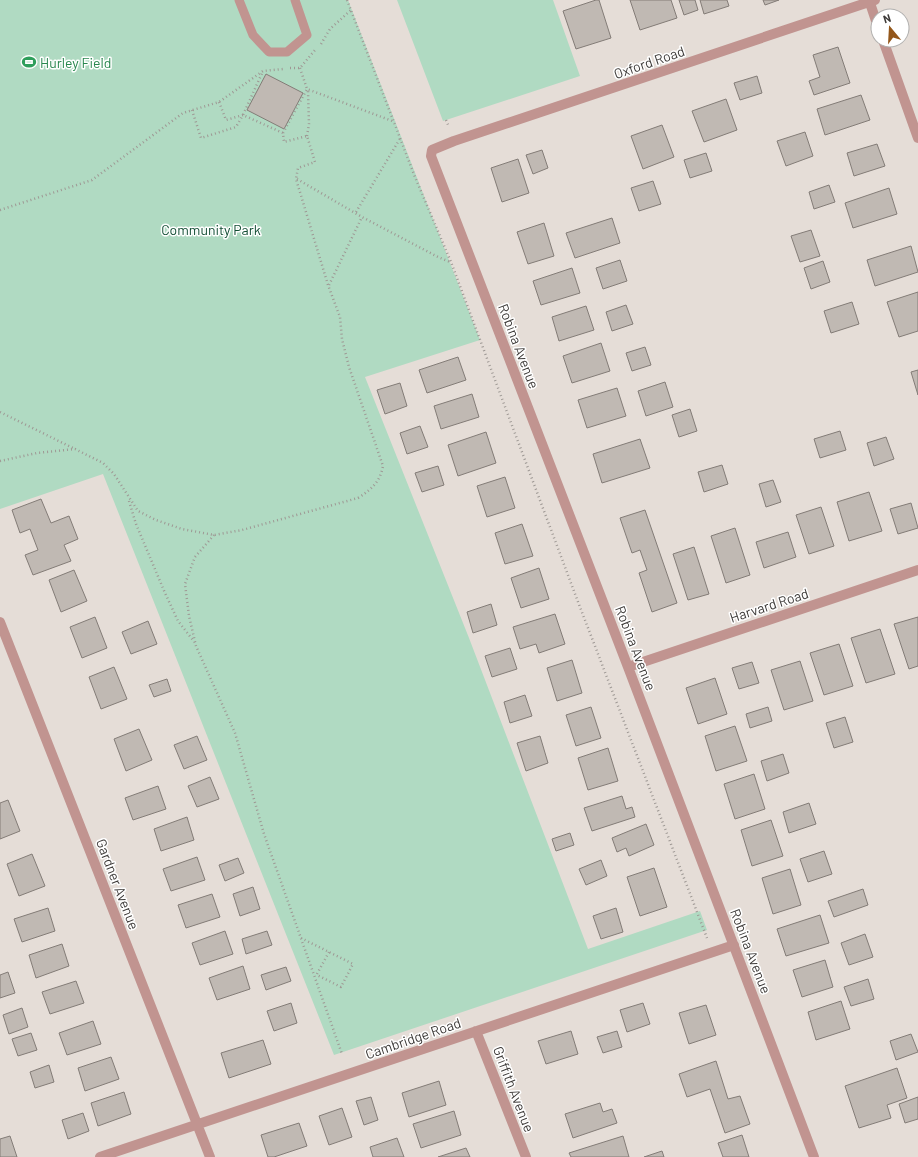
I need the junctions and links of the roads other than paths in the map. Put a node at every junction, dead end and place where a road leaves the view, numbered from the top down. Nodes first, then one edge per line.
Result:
1 (239, 0) edge
2 (295, 0) edge
3 (871, 1) edge
4 (886, 48) edge
5 (918, 138) edge
6 (432, 150) joint
7 (918, 570) edge
8 (0, 622) edge
9 (628, 667) junction
10 (734, 945) junction
11 (476, 1031) junction
12 (197, 1125) junction
13 (100, 1157) edge
14 (210, 1157) edge
15 (526, 1157) edge
16 (814, 1157) edge

1 - 2 lane
3 - 6 street, Oxford Road
4 - 5 street
6 - 9 street, Robina Avenue
7 - 9 street, Harvard Road
8 - 12 street, Gardner Avenue
9 - 10 street, Robina Avenue
10 - 11 street, Cambridge Road
10 - 16 street, Robina Avenue
11 - 12 street, Cambridge Road
11 - 15 street, Griffith Avenue
12 - 13 street, Cambridge Road
12 - 14 street, Gardner Avenue

